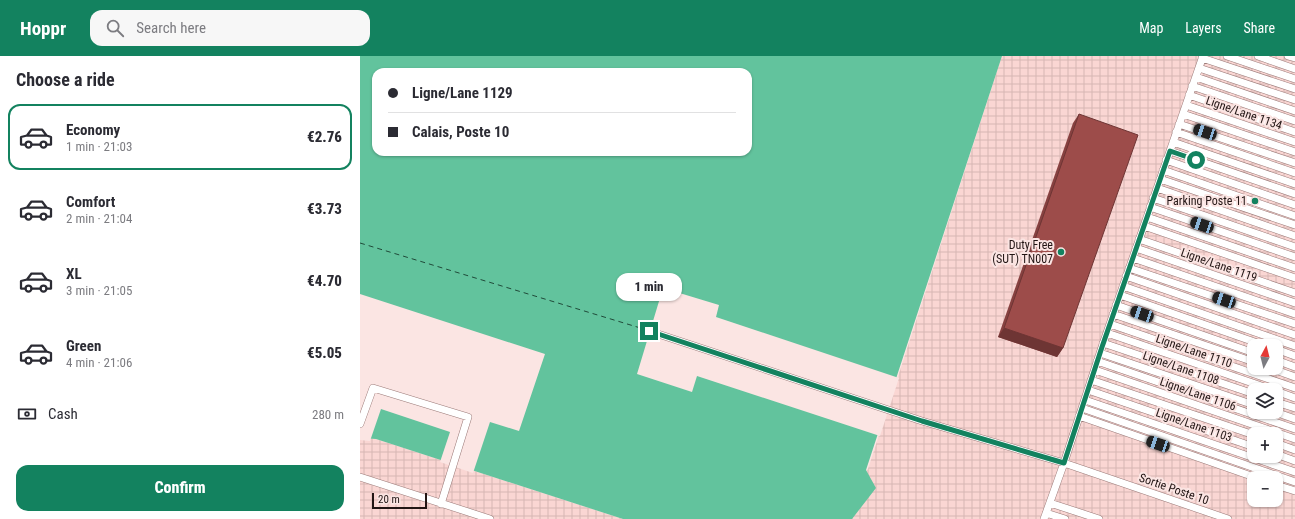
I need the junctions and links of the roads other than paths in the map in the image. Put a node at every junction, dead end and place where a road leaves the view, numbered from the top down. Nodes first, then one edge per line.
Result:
1 (1227, 56) edge
2 (1258, 56) edge
3 (1288, 56) edge
4 (1203, 57) edge
5 (1295, 58) edge
6 (1199, 68) junction
7 (1295, 69) edge
8 (1196, 77) junction
9 (1295, 79) edge
10 (1192, 86) junction
11 (1295, 90) edge
12 (1189, 96) junction
13 (1295, 100) edge
14 (1186, 105) junction
15 (1295, 111) edge
16 (1183, 114) junction
17 (1295, 121) edge
18 (1179, 124) junction
19 (1176, 132) junction
20 (1295, 132) edge
21 (1173, 142) junction
22 (1295, 142) edge
23 (1170, 151) junction
24 (1295, 152) edge
25 (1166, 160) junction
26 (1295, 163) edge
27 (1163, 170) junction
28 (1295, 173) edge
29 (1160, 179) junction
30 (1295, 184) edge
31 (1157, 188) junction
32 (1295, 194) edge
33 (1154, 198) junction
34 (1295, 205) edge
35 (1150, 207) junction
36 (1295, 216) edge
37 (1147, 217) junction
38 (1295, 225) edge
39 (1144, 226) junction
40 (1295, 236) edge
41 (1139, 240) junction
42 (1295, 247) edge
43 (1136, 248) junction
44 (1295, 257) edge
45 (1132, 258) junction
46 (1129, 268) junction
47 (1295, 268) edge
48 (1126, 276) junction
49 (1295, 278) edge
50 (1123, 286) junction
51 (1295, 293) edge
52 (1120, 295) junction
53 (1295, 303) edge
54 (1116, 305) junction
55 (1114, 314) junction
56 (1295, 314) edge
57 (1110, 324) junction
58 (1295, 324) edge
59 (649, 331) dead end
60 (1107, 333) junction
61 (1295, 335) edge
62 (1247, 339) edge
63 (1103, 343) junction
64 (1295, 346) edge
65 (1247, 351) edge
66 (1100, 352) junction
67 (1283, 352) edge
68 (1295, 356) edge
69 (1247, 360) edge
70 (1097, 361) junction
71 (1283, 363) edge
72 (1295, 367) edge
73 (1094, 370) junction
74 (1283, 373) edge
75 (1295, 377) edge
76 (1091, 380) junction
77 (1253, 383) edge
78 (1295, 388) edge
79 (1088, 390) junction
80 (1247, 392) edge
81 (1283, 394) edge
82 (1295, 398) edge
83 (1085, 400) junction
84 (1247, 403) edge
85 (1283, 404) edge
86 (1082, 408) junction
87 (1295, 408) edge
88 (1283, 415) edge
89 (1079, 416) junction
90 (1295, 419) edge
91 (360, 424) edge
92 (1295, 429) edge
93 (1247, 434) edge
94 (1295, 439) edge
95 (1247, 445) edge
96 (1283, 446) edge
97 (1295, 450) edge
98 (1283, 457) edge
99 (1295, 461) edge
100 (1064, 463) junction
101 (1295, 472) edge
102 (1247, 475) edge
103 (360, 477) edge
104 (1295, 482) edge
105 (1283, 487) edge
106 (1295, 491) edge
107 (1050, 503) junction
108 (441, 504) junction
109 (1045, 516) edge
110 (490, 519) edge
111 (1065, 519) edge
112 (1099, 519) edge
113 (1228, 519) edge

1 - 9 lane
2 - 7 lane
3 - 5 lane
4 - 6 lane
4 - 11 lane
6 - 8 lane
6 - 13 lane
8 - 10 lane
8 - 15 lane
10 - 12 lane
10 - 17 lane
12 - 14 lane
12 - 20 lane
14 - 16 lane
14 - 22 lane, Ligne/Lane 1134
16 - 18 lane
16 - 24 lane
18 - 19 lane
18 - 26 lane
19 - 21 lane
19 - 28 lane
21 - 23 lane
21 - 30 lane
23 - 25 lane
23 - 32 lane
25 - 27 lane
25 - 34 lane
27 - 29 lane
27 - 36 lane
29 - 31 lane
29 - 38 lane
31 - 33 lane
31 - 40 lane
33 - 35 lane
33 - 42 lane
35 - 37 lane
35 - 44 lane
37 - 39 lane
37 - 47 lane
39 - 41 lane
39 - 49 lane
41 - 43 lane
41 - 51 lane
43 - 45 lane
43 - 53 lane, Ligne/Lane 1119
45 - 46 lane
45 - 56 lane
46 - 48 lane
46 - 58 lane
48 - 50 lane
48 - 61 lane
50 - 52 lane
50 - 64 lane
52 - 54 lane
52 - 62 lane
54 - 55 lane
54 - 65 lane
55 - 57 lane
55 - 69 lane
57 - 60 lane
57 - 78 lane
59 - 100 lane, Sortie Poste 10
60 - 63 lane
60 - 77 lane, Ligne/Lane 1110
63 - 66 lane
63 - 80 lane
66 - 70 lane
66 - 84 lane, Ligne/Lane 1108
67 - 68 lane
70 - 73 lane
70 - 92 lane
71 - 72 lane
73 - 76 lane
73 - 94 lane, Ligne/Lane 1106
74 - 75 lane
76 - 79 lane
76 - 93 lane
79 - 83 lane
79 - 95 lane
81 - 82 lane
83 - 86 lane
83 - 101 lane, Ligne/Lane 1103
85 - 87 lane
86 - 89 lane
86 - 104 lane
88 - 90 lane
89 - 100 lane
89 - 102 lane
91 - 108 lane
96 - 97 lane
98 - 99 lane
100 - 107 lane
100 - 113 lane, Sortie Poste 10
103 - 108 lane
105 - 106 lane
107 - 109 lane
107 - 112 lane
108 - 110 lane
109 - 111 lane

